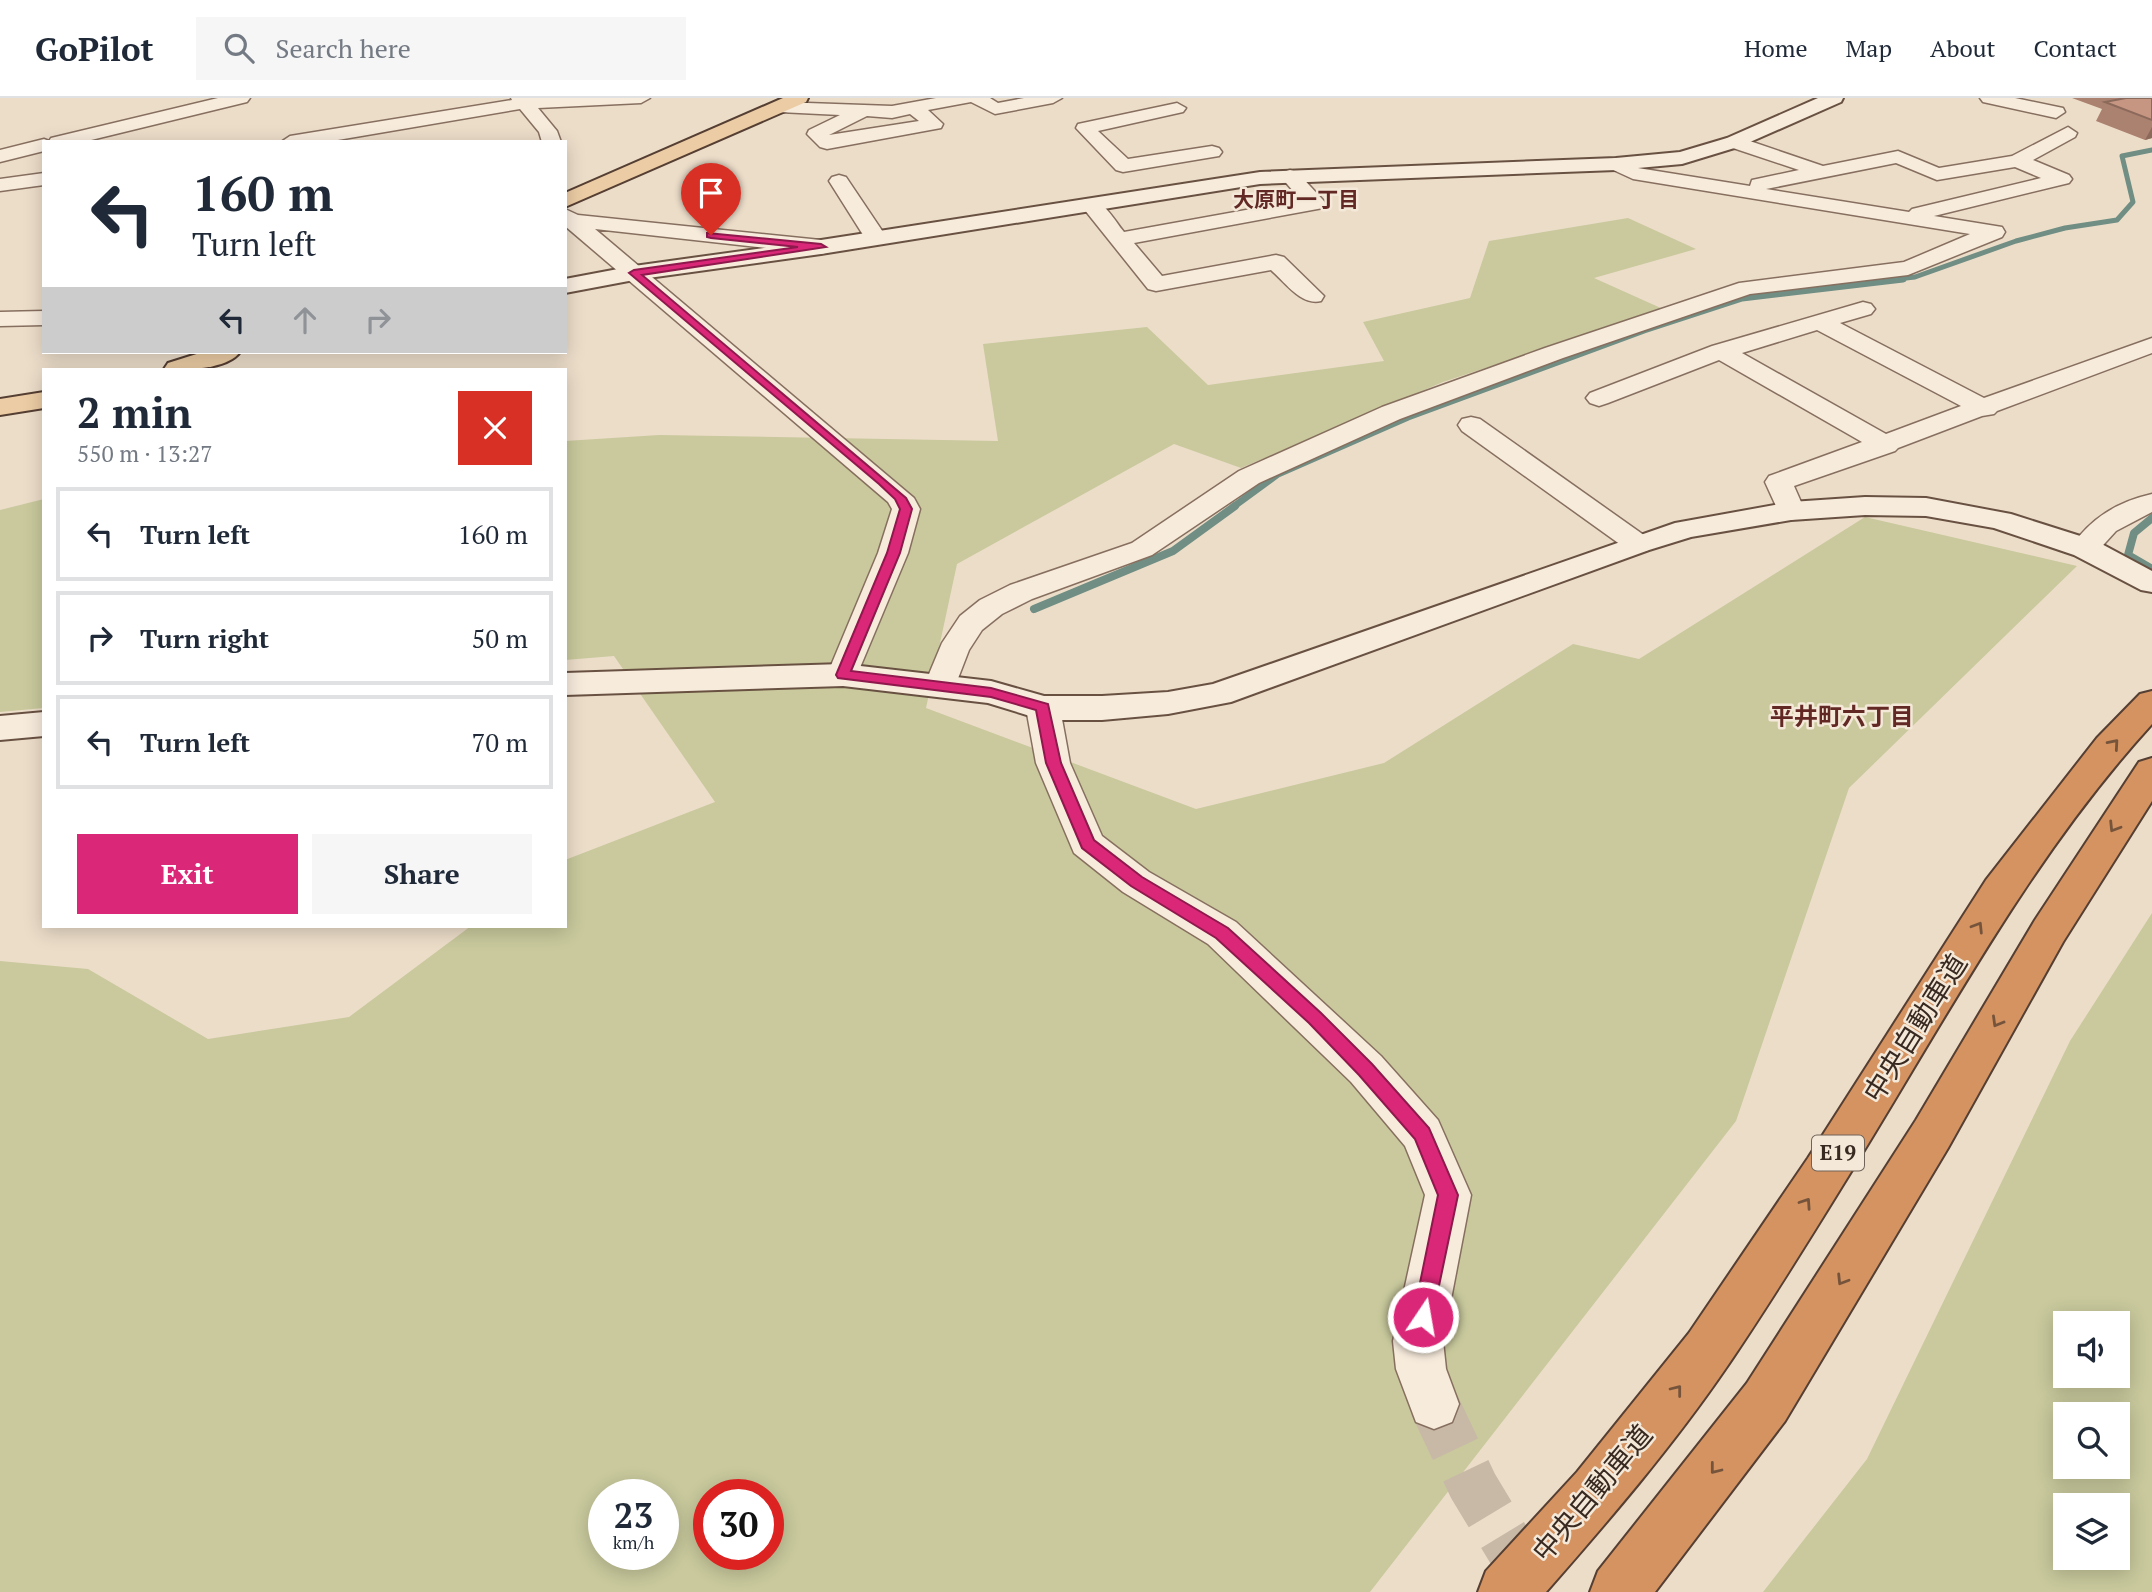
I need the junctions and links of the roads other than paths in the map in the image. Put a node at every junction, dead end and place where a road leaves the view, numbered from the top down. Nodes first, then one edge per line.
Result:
1 (241, 98) edge
2 (641, 98) edge
3 (799, 98) edge
4 (964, 98) edge
5 (977, 98) edge
6 (1053, 98) edge
7 (1834, 98) edge
8 (1989, 98) edge
9 (523, 100) edge
10 (779, 107) junction
11 (914, 108) junction
12 (1176, 108) edge
13 (864, 111) junction
14 (2056, 113) dead end
15 (2068, 133) dead end
16 (66, 140) edge
17 (301, 140) edge
18 (551, 140) edge
19 (1734, 142) junction
20 (42, 146) edge
21 (0, 156) edge
22 (2017, 161) junction
23 (1616, 164) junction
24 (1821, 172) junction
25 (1290, 176) junction
26 (42, 179) edge
27 (839, 181) dead end
28 (1234, 181) junction
29 (0, 185) edge
30 (1734, 189) junction
31 (1090, 204) junction
32 (568, 212) edge
33 (1904, 217) junction
34 (876, 238) junction
35 (1119, 239) junction
36 (821, 247) junction
37 (634, 273) junction
38 (567, 286) edge
39 (1312, 296) dead end
40 (1863, 309) dead end
41 (42, 318) edge
42 (0, 319) edge
43 (1818, 321) junction
44 (2152, 345) edge
45 (1721, 351) junction
46 (221, 354) edge
47 (180, 368) edge
48 (1599, 398) dead end
49 (42, 400) edge
50 (0, 407) edge
51 (1985, 409) junction
52 (1471, 425) dead end
53 (1886, 445) junction
54 (2152, 502) edge
55 (1791, 511) junction
56 (1638, 544) junction
57 (2085, 548) junction
58 (2152, 583) edge
59 (843, 675) junction
60 (567, 684) edge
61 (940, 686) junction
62 (2152, 702) edge
63 (1043, 708) junction
64 (42, 723) edge
65 (0, 728) edge
66 (2152, 771) edge
67 (1434, 1404) tunnel mouth
68 (1507, 1592) edge
69 (1619, 1592) edge

1 - 16 street
2 - 9 street
3 - 10 main road
4 - 11 street
5 - 6 street
7 - 19 street
8 - 14 street
9 - 17 street
9 - 18 street
10 - 13 street
10 - 32 main road
11 - 13 street
11 - 13 street
12 - 28 street
15 - 22 street
19 - 23 street
19 - 24 street
20 - 21 street
22 - 24 street
22 - 33 street
23 - 25 street
23 - 30 street
24 - 30 street
25 - 28 street
25 - 35 street
26 - 29 street
27 - 34 street
28 - 31 street
30 - 33 street
31 - 34 street
31 - 35 street
32 - 36 street
32 - 37 street
33 - 61 street
34 - 36 street
35 - 39 street
36 - 37 street
37 - 38 street
37 - 59 street
40 - 43 street
41 - 42 street
43 - 45 street
43 - 51 street
44 - 51 street
45 - 48 street
45 - 53 street
46 - 47 main road
49 - 50 main road
51 - 53 street
52 - 56 street
53 - 55 street
54 - 57 street
55 - 56 street
55 - 57 street
56 - 63 street
57 - 58 street
59 - 60 street
59 - 61 street
61 - 63 street
68 -> 62 highway, 中央自動車道 / E19
63 - 67 street
64 - 65 street
66 -> 69 highway

